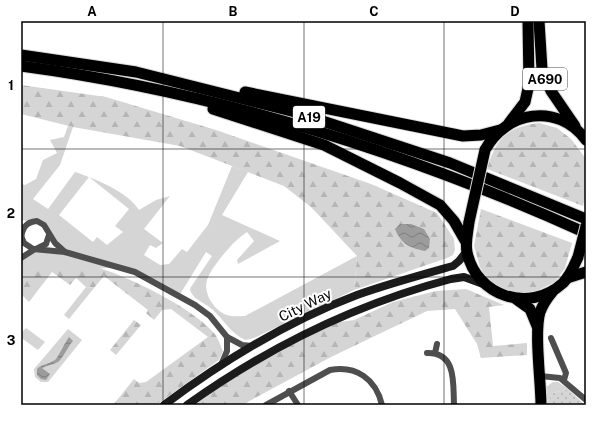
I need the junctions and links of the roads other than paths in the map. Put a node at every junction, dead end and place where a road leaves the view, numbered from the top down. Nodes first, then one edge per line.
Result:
1 (528, 21) edge
2 (539, 21) edge
3 (21, 55) edge
4 (21, 66) edge
5 (136, 72) junction
6 (134, 86) junction
7 (504, 127) junction
8 (576, 128) junction
9 (586, 140) edge
10 (586, 219) edge
11 (21, 220) edge
12 (33, 222) junction
13 (586, 226) edge
14 (586, 233) edge
15 (21, 234) edge
16 (49, 235) junction
17 (21, 240) edge
18 (466, 247) junction
19 (37, 249) junction
20 (65, 252) junction
21 (21, 258) edge
22 (586, 272) edge
23 (567, 278) junction
24 (485, 286) junction
25 (557, 288) junction
26 (516, 299) junction
27 (538, 328) junction
28 (227, 337) junction
29 (551, 338) dead end
30 (437, 344) dead end
31 (252, 346) junction
32 (435, 352) junction
33 (427, 353) dead end
34 (222, 365) junction
35 (540, 376) junction
36 (564, 380) junction
37 (289, 391) junction
38 (586, 400) edge
39 (164, 405) edge
40 (187, 405) edge
41 (266, 405) edge
42 (298, 405) edge
43 (382, 405) edge
44 (454, 405) edge
45 (541, 405) edge

1 - 7 highway, A690
2 - 8 highway, A690
3 - 5 highway, A19
4 - 6 highway, A19
5 - 7 highway
5 - 10 highway, A19
6 - 14 highway, A19
6 - 18 highway
7 - 8 highway, A690
7 - 18 highway, A690, bridge
8 - 9 highway, A690
11 - 12 street
12 - 15 street
12 - 16 street
13 - 23 highway, bridge
15 - 17 street
15 - 19 street
16 - 19 street
16 - 20 street
18 - 24 highway, A690
18 - 31 main road, City Way
19 - 20 street
19 - 21 street
20 - 28 street
22 - 23 highway
23 - 25 highway
24 - 26 highway
24 - 40 main road, City Way
25 - 26 highway
25 - 27 highway
26 - 27 highway
27 - 35 highway
28 - 31 street
28 - 34 street
29 - 36 street
30 - 32 street
31 - 34 main road, City Way
32 - 33 street
32 - 44 street
34 - 39 main road, City Way
35 - 36 street
35 - 45 highway
36 - 38 street
37 - 41 street
37 - 42 street
37 - 43 street

